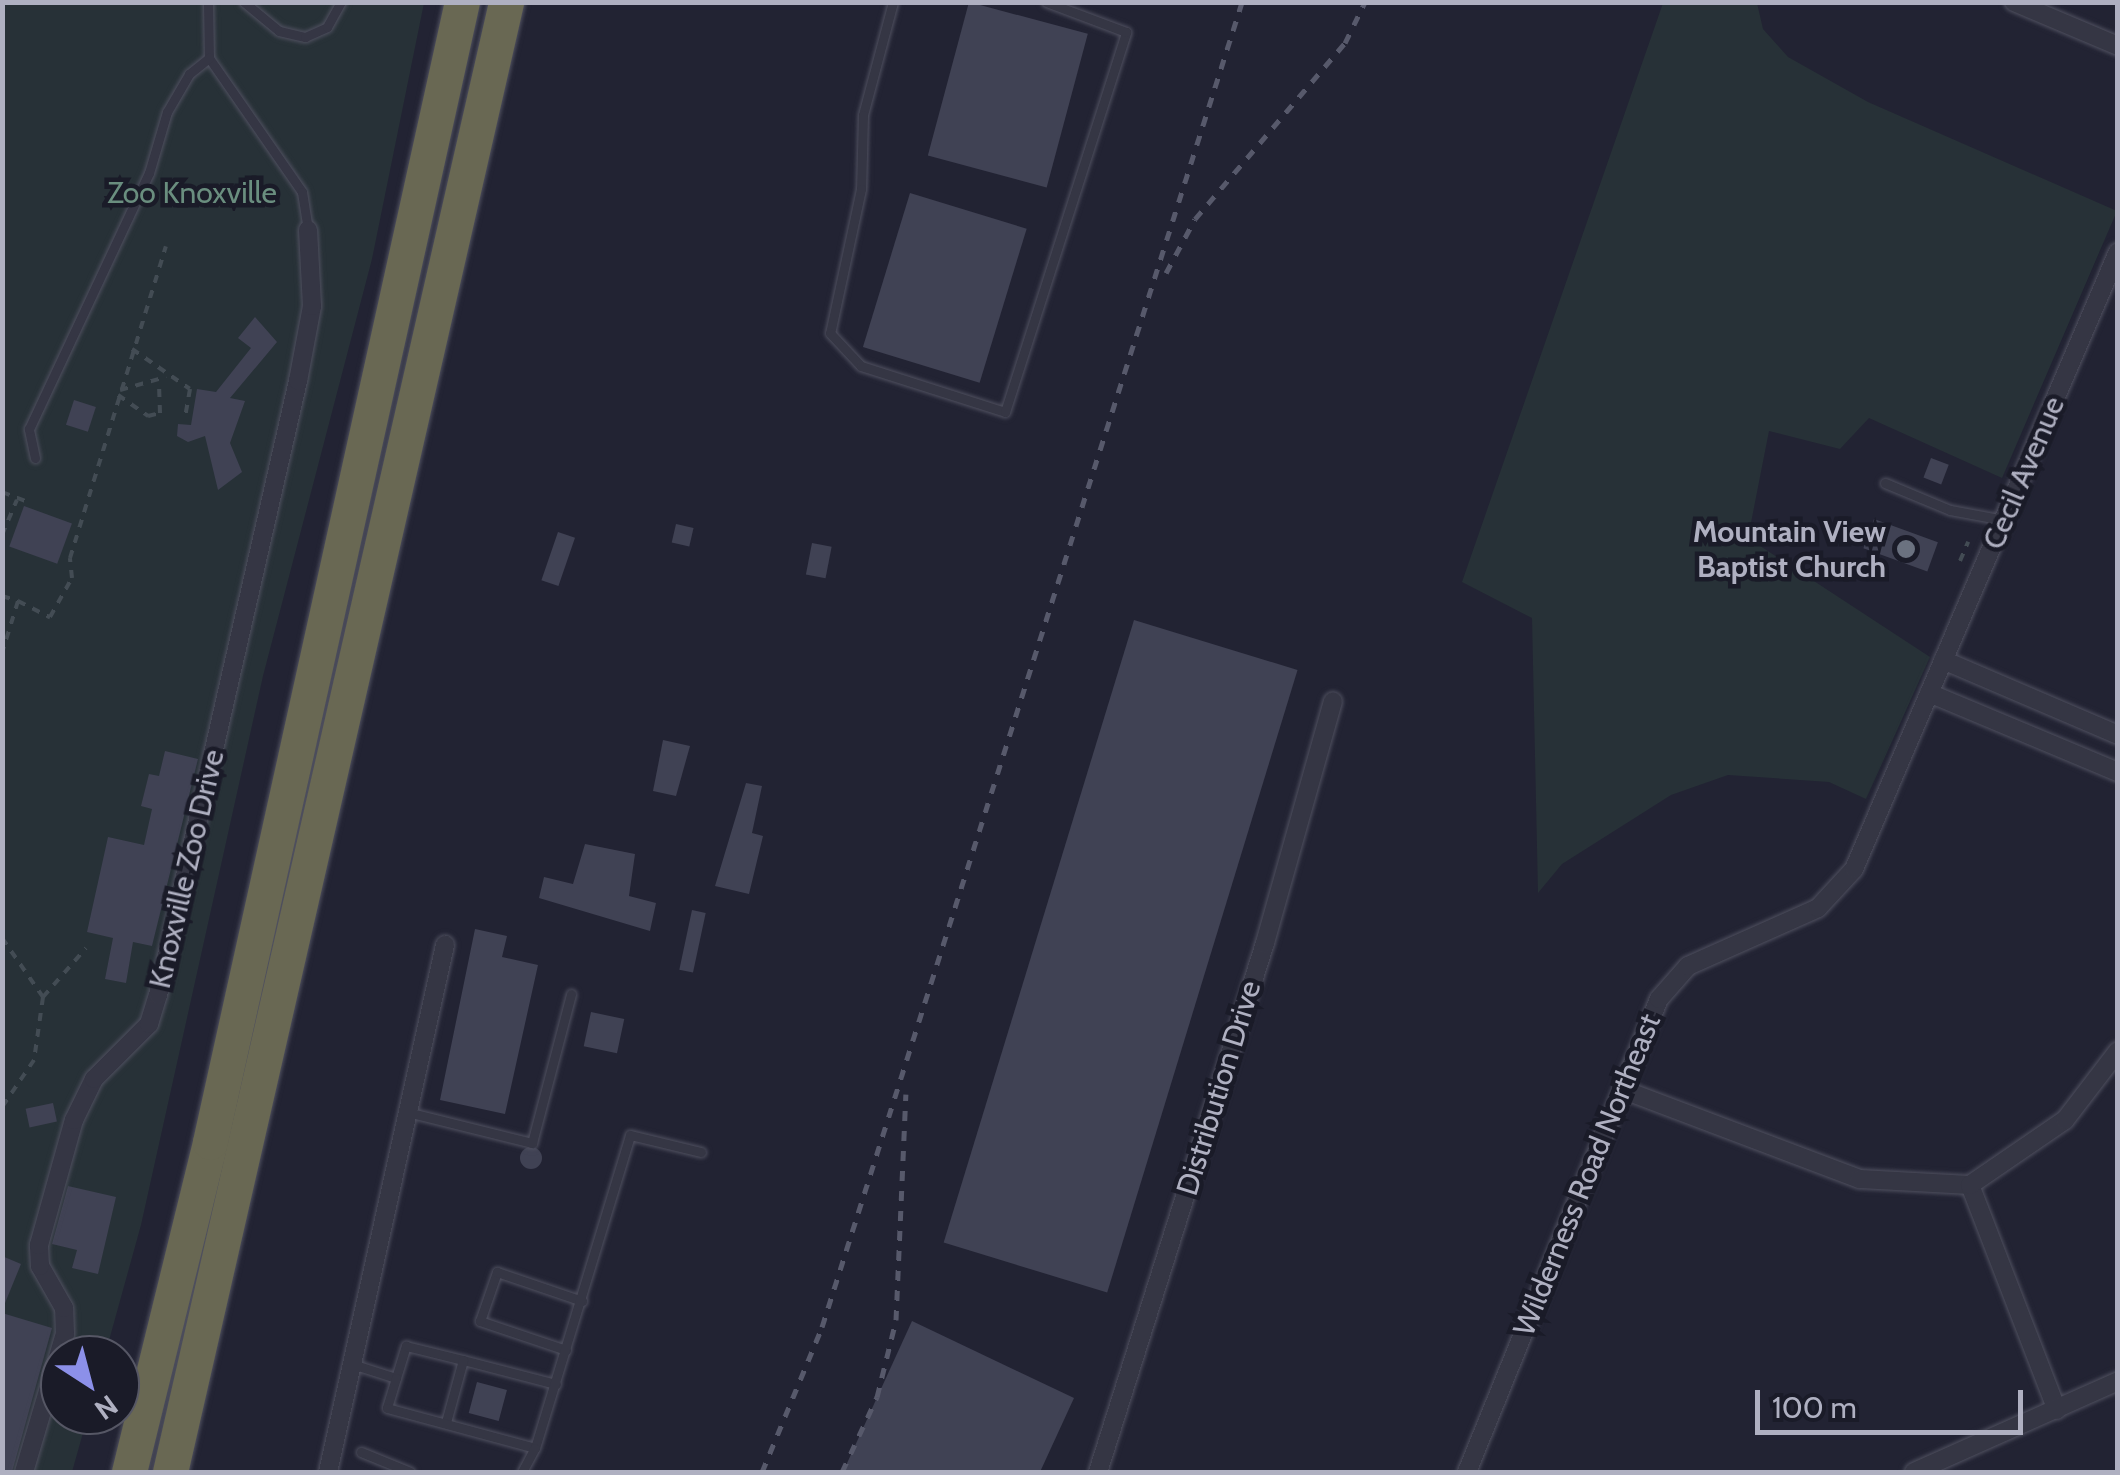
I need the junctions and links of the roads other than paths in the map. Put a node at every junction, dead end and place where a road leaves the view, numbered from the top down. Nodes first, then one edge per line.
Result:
1 (208, 2) edge
2 (244, 2) edge
3 (340, 2) edge
4 (462, 2) edge
5 (506, 2) edge
6 (893, 2) edge
7 (1046, 2) edge
8 (2014, 2) edge
9 (2118, 46) edge
10 (209, 58) junction
11 (308, 230) joint
12 (2118, 252) edge
13 (35, 458) dead end
14 (1886, 483) dead end
15 (2004, 520) junction
16 (1943, 660) junction
17 (1929, 693) junction
18 (1333, 700) dead end
19 (2118, 734) edge
20 (2118, 772) edge
21 (444, 945) dead end
22 (571, 994) dead end
23 (2118, 1051) edge
24 (1624, 1090) junction
25 (405, 1112) junction
26 (701, 1152) dead end
27 (1970, 1185) junction
28 (582, 1301) junction
29 (566, 1350) junction
30 (462, 1360) junction
31 (352, 1364) junction
32 (396, 1378) junction
33 (2118, 1381) edge
34 (556, 1384) junction
35 (2057, 1410) junction
36 (446, 1422) junction
37 (535, 1448) junction
38 (361, 1452) dead end
39 (24, 1472) edge
40 (130, 1472) edge
41 (170, 1472) edge
42 (328, 1472) edge
43 (410, 1472) edge
44 (522, 1472) edge
45 (1098, 1472) edge
46 (1467, 1472) edge
47 (1914, 1472) edge

1 - 10 lane
2 - 3 lane
4 - 40 highway
5 - 41 highway
6 - 7 lane
8 - 9 street
10 - 11 lane
10 - 13 lane
11 - 39 street, Knoxville Zoo Drive
12 - 15 street, Cecil Avenue
14 - 15 lane
15 - 16 street, Cecil Avenue
16 - 17 street, Cecil Avenue
16 - 19 street
17 - 20 street
17 - 24 street, Wilderness Road Northeast
18 - 45 street, Distribution Drive
21 - 25 street
22 - 25 lane
23 - 27 street
24 - 27 street
24 - 46 street, Wilderness Road Northeast
25 - 31 street
26 - 28 lane
27 - 35 street
28 - 29 lane
28 - 29 lane
29 - 34 lane
30 - 32 lane
30 - 34 lane
30 - 36 lane
31 - 32 lane
31 - 42 street
32 - 36 lane
33 - 35 street
34 - 37 lane
35 - 47 street
36 - 37 lane
37 - 44 lane
38 - 43 lane

